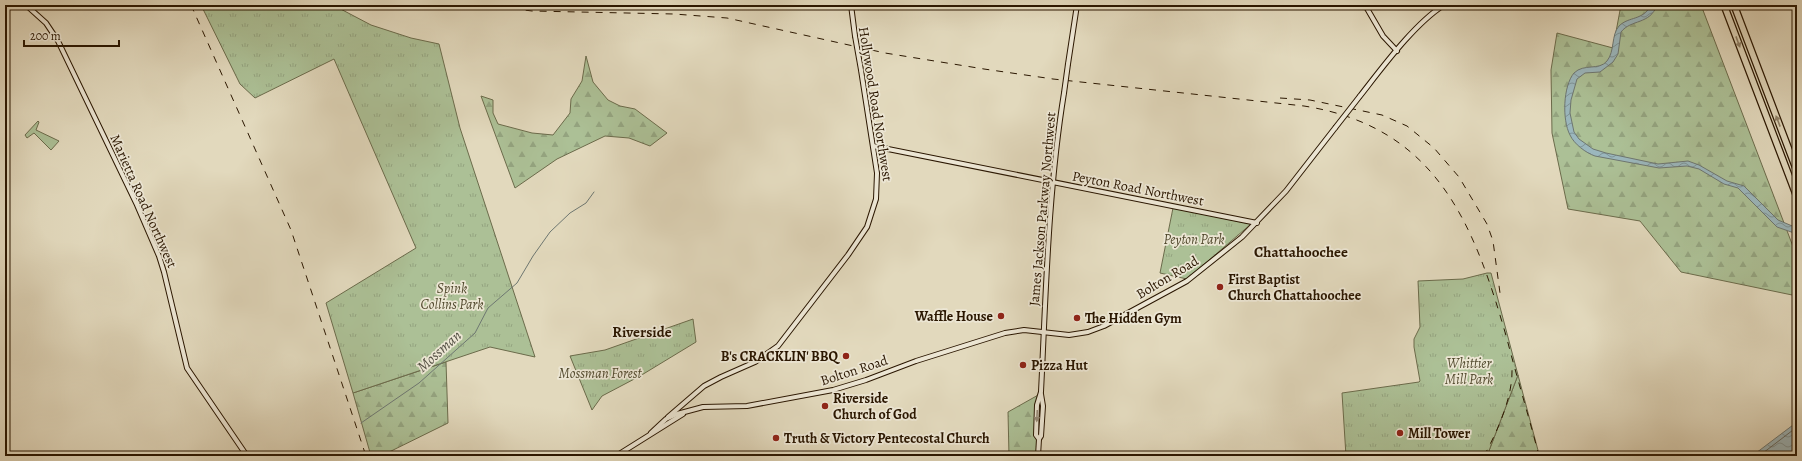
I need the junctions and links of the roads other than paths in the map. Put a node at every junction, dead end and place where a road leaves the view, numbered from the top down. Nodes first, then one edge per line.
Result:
1 (26, 5) edge
2 (851, 5) edge
3 (1077, 5) edge
4 (1365, 5) edge
5 (1444, 5) edge
6 (1724, 5) edge
7 (1734, 5) edge
8 (1397, 51) junction
9 (873, 146) junction
10 (1797, 170) edge
11 (1052, 182) junction
12 (1797, 197) edge
13 (1257, 223) junction
14 (1044, 332) junction
15 (679, 407) junction
16 (684, 414) junction
17 (673, 415) junction
18 (666, 419) junction
19 (659, 429) junction
20 (651, 433) junction
21 (247, 456) edge
22 (616, 456) edge
23 (1038, 456) edge

1 - 21 main road, Marietta Road Northwest
2 - 9 main road, Hollywood Road Northwest, bridge
3 - 11 main road, James Jackson Parkway Northwest, bridge
4 - 8 main road
5 - 8 main road, Bolton Road
6 -> 12 highway
10 -> 7 highway
8 - 13 main road, Bolton Road, bridge
9 - 11 main road, Peyton Road Northwest
9 - 15 main road, Hollywood Road Northwest
11 - 13 main road, Peyton Road Northwest
11 - 14 main road, James Jackson Parkway Northwest
13 - 14 main road, Bolton Road
14 - 16 main road, Bolton Road
14 - 23 main road, James Jackson Parkway Northwest
15 - 17 main road, Hollywood Road Northwest
15 - 18 main road, Hollywood Road Northwest
16 - 17 main road, Bolton Road
16 - 19 main road, Bolton Road
17 - 18 main road, Bolton Road
17 - 19 main road, Hollywood Road Northwest
18 - 20 main road, Bolton Road
19 - 20 main road, Bolton Road
20 - 22 main road, Bolton Road

